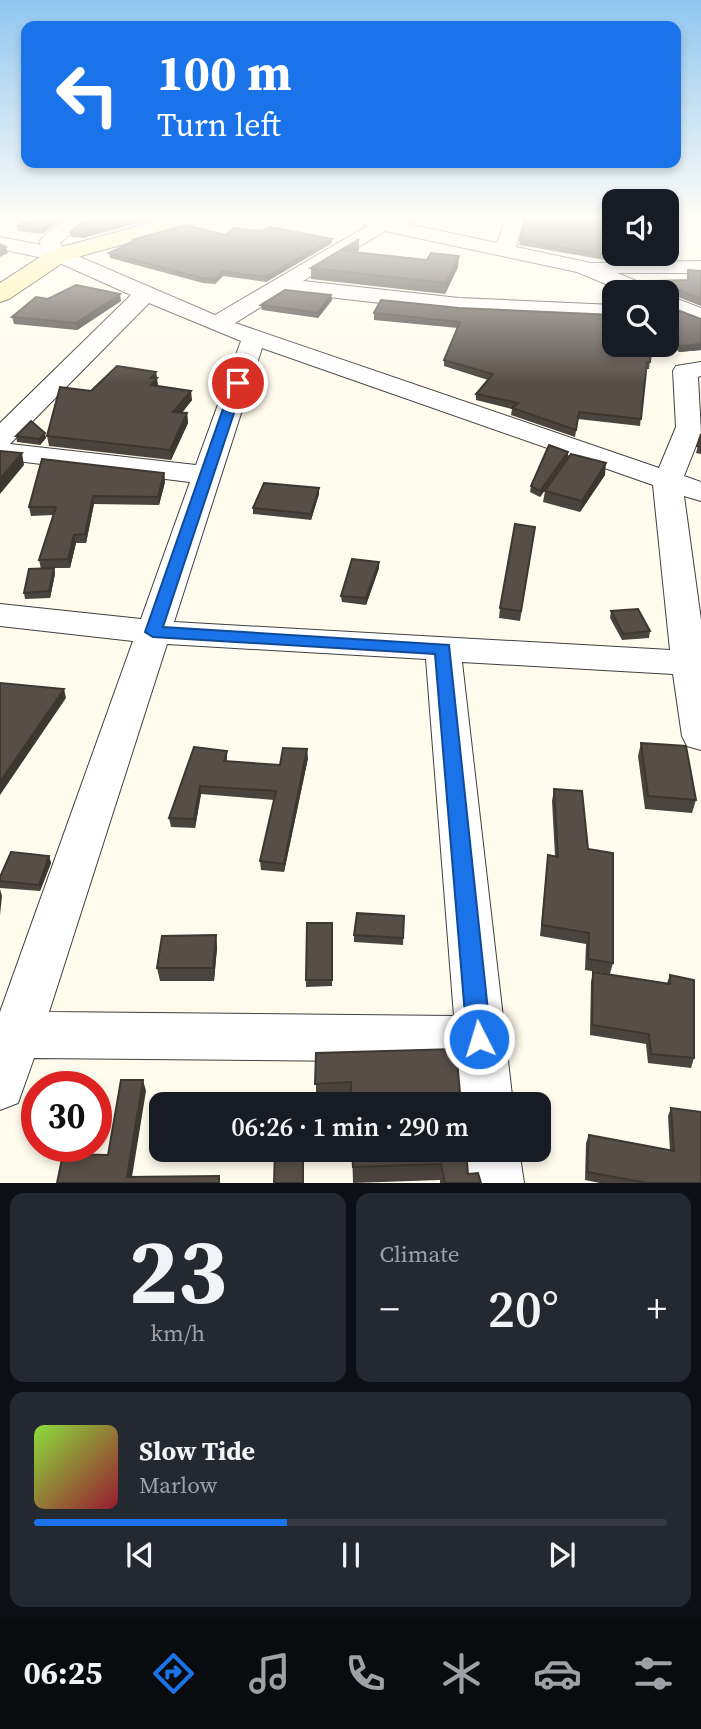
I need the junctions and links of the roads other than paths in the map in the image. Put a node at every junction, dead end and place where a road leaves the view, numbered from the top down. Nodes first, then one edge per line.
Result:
1 (31, 273) edge
2 (102, 273) edge
3 (298, 273) edge
4 (598, 273) edge
5 (614, 280) edge
6 (281, 285) junction
7 (146, 293) junction
8 (0, 294) edge
9 (679, 307) edge
10 (602, 311) edge
11 (679, 315) edge
12 (700, 316) edge
13 (216, 324) junction
14 (254, 337) junction
15 (701, 369) edge
16 (0, 438) edge
17 (0, 451) edge
18 (207, 475) junction
19 (667, 482) junction
20 (701, 492) edge
21 (689, 571) edge
22 (0, 615) edge
23 (153, 632) junction
24 (443, 649) junction
25 (689, 663) junction
26 (701, 736) edge
27 (8, 1035) edge
28 (479, 1039) junction
29 (0, 1085) edge
30 (486, 1092) edge
31 (493, 1162) edge
32 (496, 1183) edge

1 - 8 street
2 - 7 street
3 - 6 street
4 - 5 street
6 - 10 street
6 - 13 street
7 - 13 street
7 - 16 street
9 - 12 street
11 - 12 street
13 - 14 street
14 - 18 street
14 - 19 street
15 - 19 street
17 - 18 street
18 - 23 street
19 - 20 street
19 - 21 street
21 - 25 street
22 - 23 street
23 - 24 street
23 - 27 street
24 - 25 street
24 - 28 street
25 - 26 street
27 - 28 street
27 - 29 street
28 - 30 street
31 - 32 street

